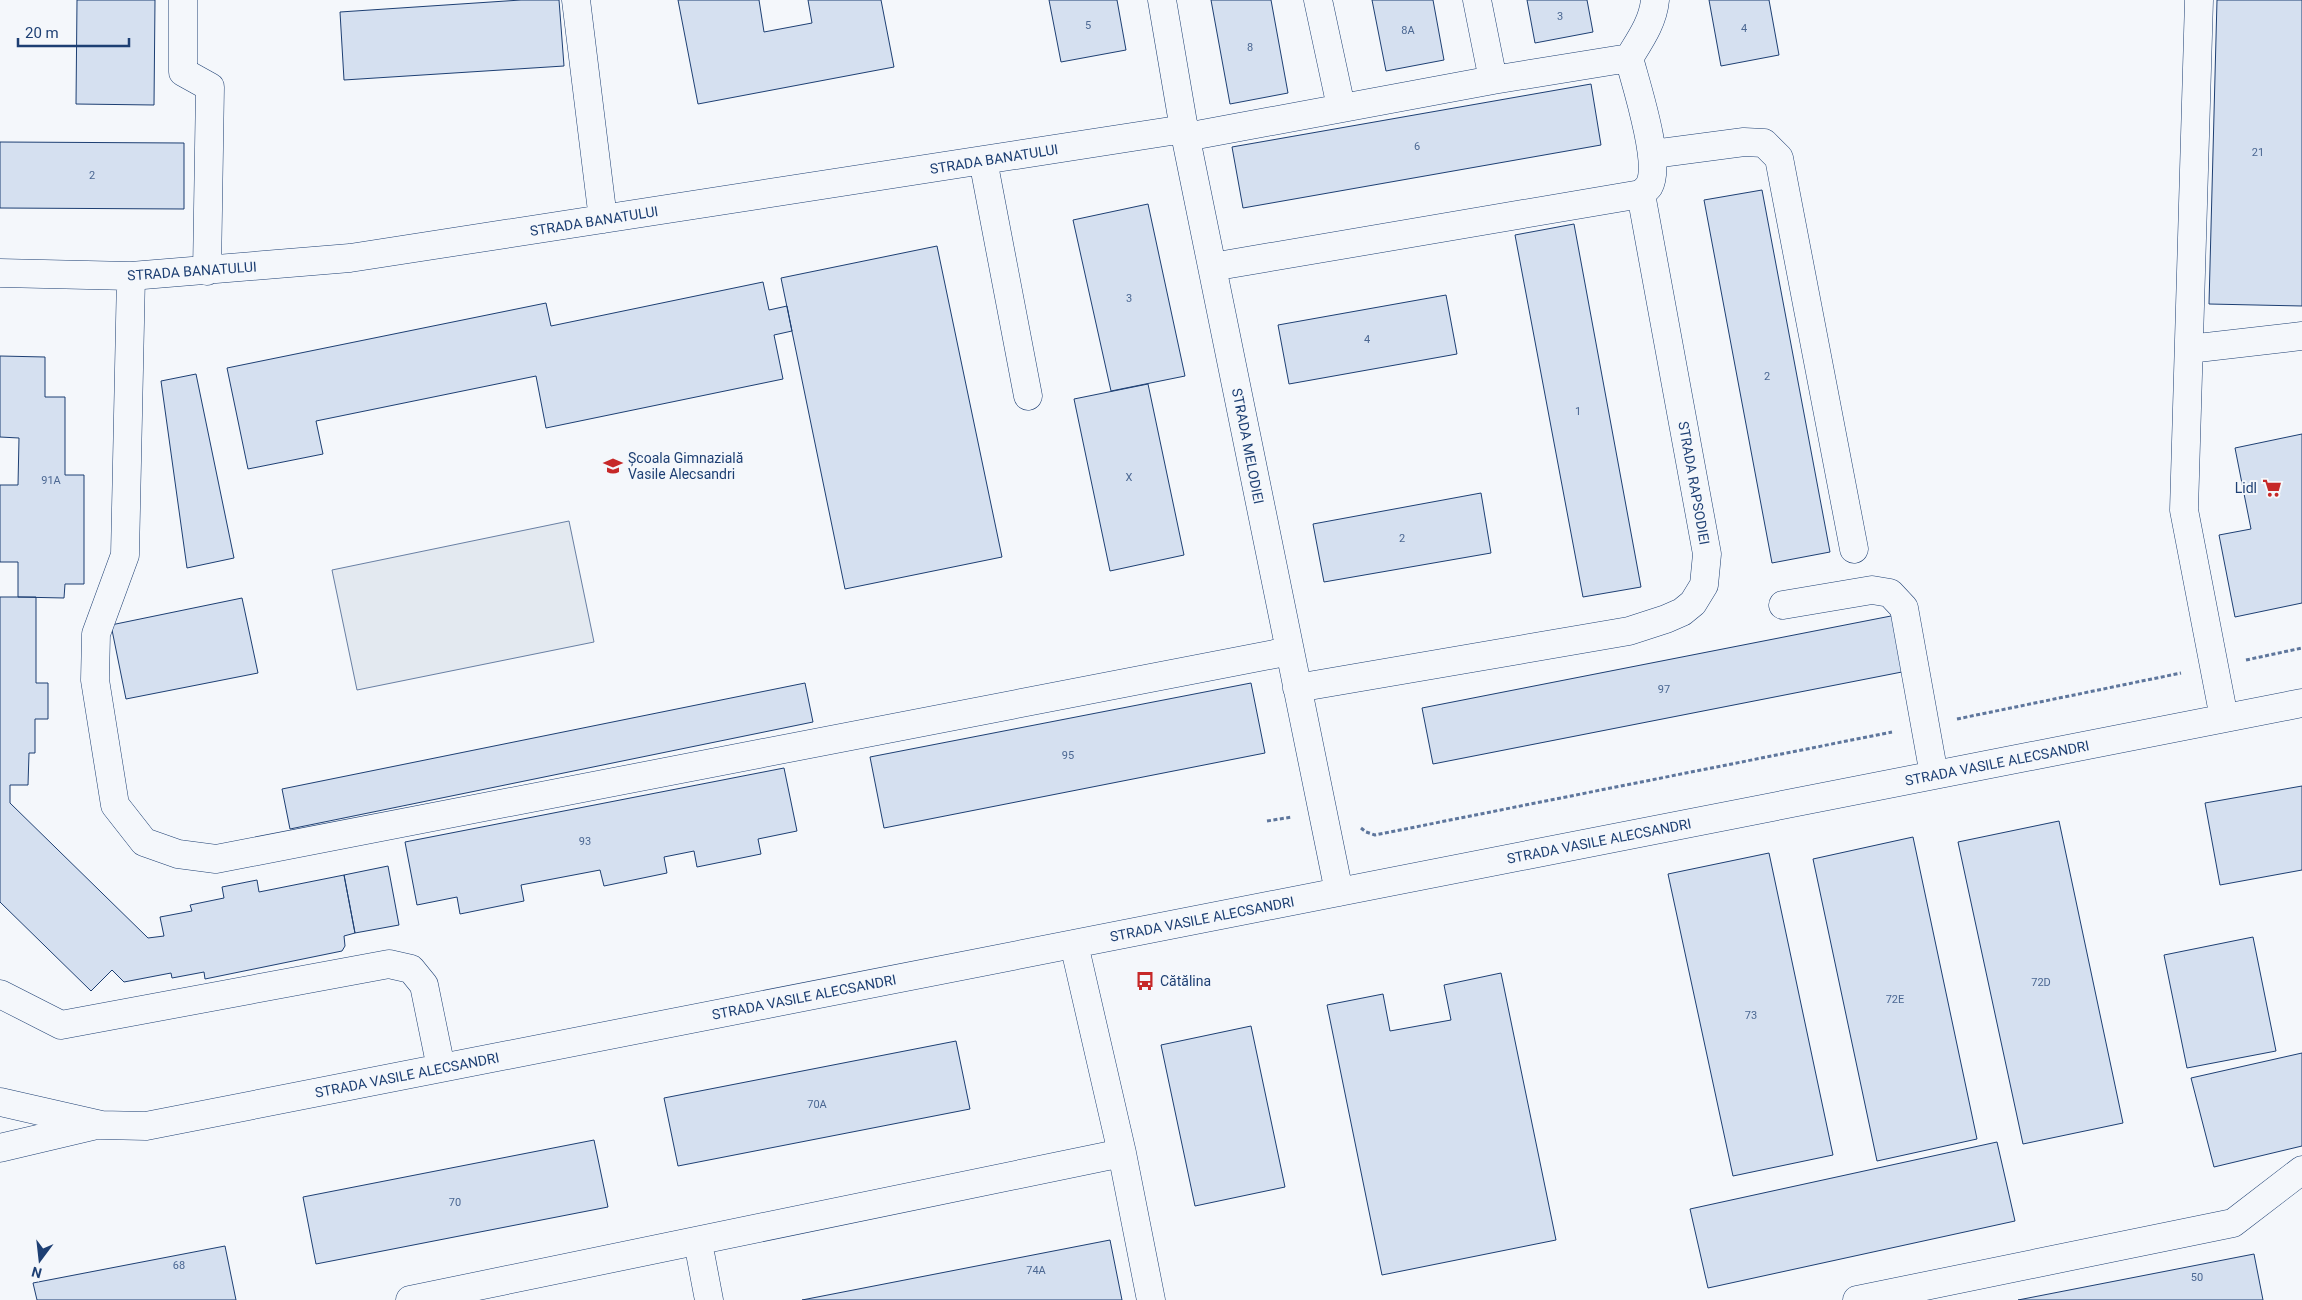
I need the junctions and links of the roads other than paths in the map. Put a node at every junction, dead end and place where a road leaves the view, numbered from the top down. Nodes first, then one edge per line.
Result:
1 (183, 0) edge
2 (576, 0) edge
3 (1162, 0) edge
4 (1318, 0) edge
5 (1477, 0) edge
6 (1655, 0) edge
7 (2199, 0) edge
8 (1629, 58) junction
9 (1493, 80) junction
10 (1341, 107) junction
11 (1185, 133) junction
12 (1653, 154) junction
13 (983, 160) junction
14 (1641, 194) junction
15 (603, 219) junction
16 (1212, 267) junction
17 (207, 271) junction
18 (0, 273) edge
19 (131, 276) junction
20 (2302, 336) edge
21 (2189, 349) junction
22 (1028, 396) dead end
23 (1854, 549) dead end
24 (1782, 605) dead end
25 (1290, 651) junction
26 (1297, 688) junction
27 (2302, 703) edge
28 (2224, 718) junction
29 (1934, 775) junction
30 (1338, 892) junction
31 (1074, 944) junction
32 (0, 994) edge
33 (441, 1068) junction
34 (0, 1102) edge
35 (101, 1125) junction
36 (0, 1148) edge
37 (1122, 1154) junction
38 (2302, 1170) edge
39 (698, 1242) junction
40 (410, 1300) edge
41 (708, 1300) edge
42 (1151, 1300) edge
43 (1857, 1300) edge

1 - 17 street
2 - 15 street
3 - 11 street, STRADA MELODIEI
4 - 10 street
5 - 9 street
6 - 8 street
7 - 21 street
8 - 9 street, STRADA BANATULUI
8 - 12 street
9 - 10 street, STRADA BANATULUI
10 - 11 street, STRADA BANATULUI
11 - 13 street, STRADA BANATULUI
11 - 16 street, STRADA MELODIEI
12 - 14 street
12 - 23 street
13 - 15 street, STRADA BANATULUI
13 - 22 street
14 - 16 street
14 - 26 street, STRADA RAPSODIEI
15 - 17 street, STRADA BANATULUI
16 - 25 street, STRADA MELODIEI
17 - 19 street, STRADA BANATULUI
18 - 19 street, STRADA BANATULUI
19 - 25 street
20 - 21 street
21 - 28 street
24 - 29 street
25 - 26 street, STRADA MELODIEI
26 - 30 street, STRADA MELODIEI
27 - 28 street, STRADA VASILE ALECSANDRI
28 - 29 street, STRADA VASILE ALECSANDRI
29 - 30 street, STRADA VASILE ALECSANDRI
30 - 31 street, STRADA VASILE ALECSANDRI
31 - 33 street, STRADA VASILE ALECSANDRI
31 - 37 street
32 - 33 street
33 - 35 street, STRADA VASILE ALECSANDRI
34 - 35 street, STRADA VASILE ALECSANDRI
35 - 36 street, STRADA VASILE ALECSANDRI
37 - 39 street
37 - 42 street
38 - 43 street
39 - 40 street
39 - 41 street

